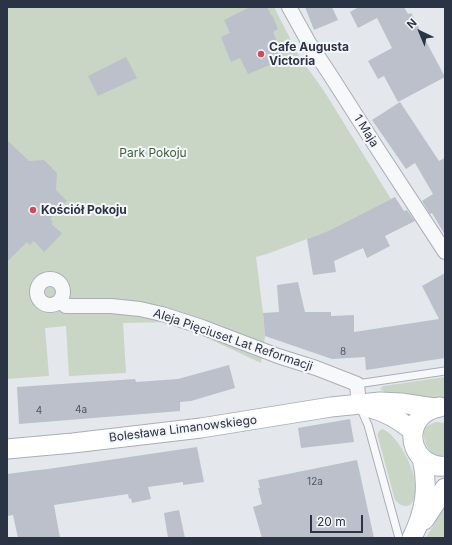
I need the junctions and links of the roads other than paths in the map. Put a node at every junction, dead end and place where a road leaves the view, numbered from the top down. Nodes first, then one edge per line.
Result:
1 (289, 7) edge
2 (445, 252) edge
3 (60, 301) dead end
4 (445, 371) edge
5 (357, 384) junction
6 (359, 405) junction
7 (439, 407) edge
8 (413, 431) junction
9 (7, 449) edge
10 (422, 458) junction
11 (445, 466) edge
12 (445, 488) edge
13 (408, 537) edge

1 - 2 street, 1 Maja
3 - 5 street, Aleja Pięciuset Lat Reformacji
4 - 5 lane
5 - 6 street
6 - 7 main road
6 - 8 main road
6 - 9 main road, Bolesława Limanowskiego
6 - 13 lane
7 - 8 main road
8 - 10 main road
10 - 11 main road
10 - 13 main road
12 - 13 main road

